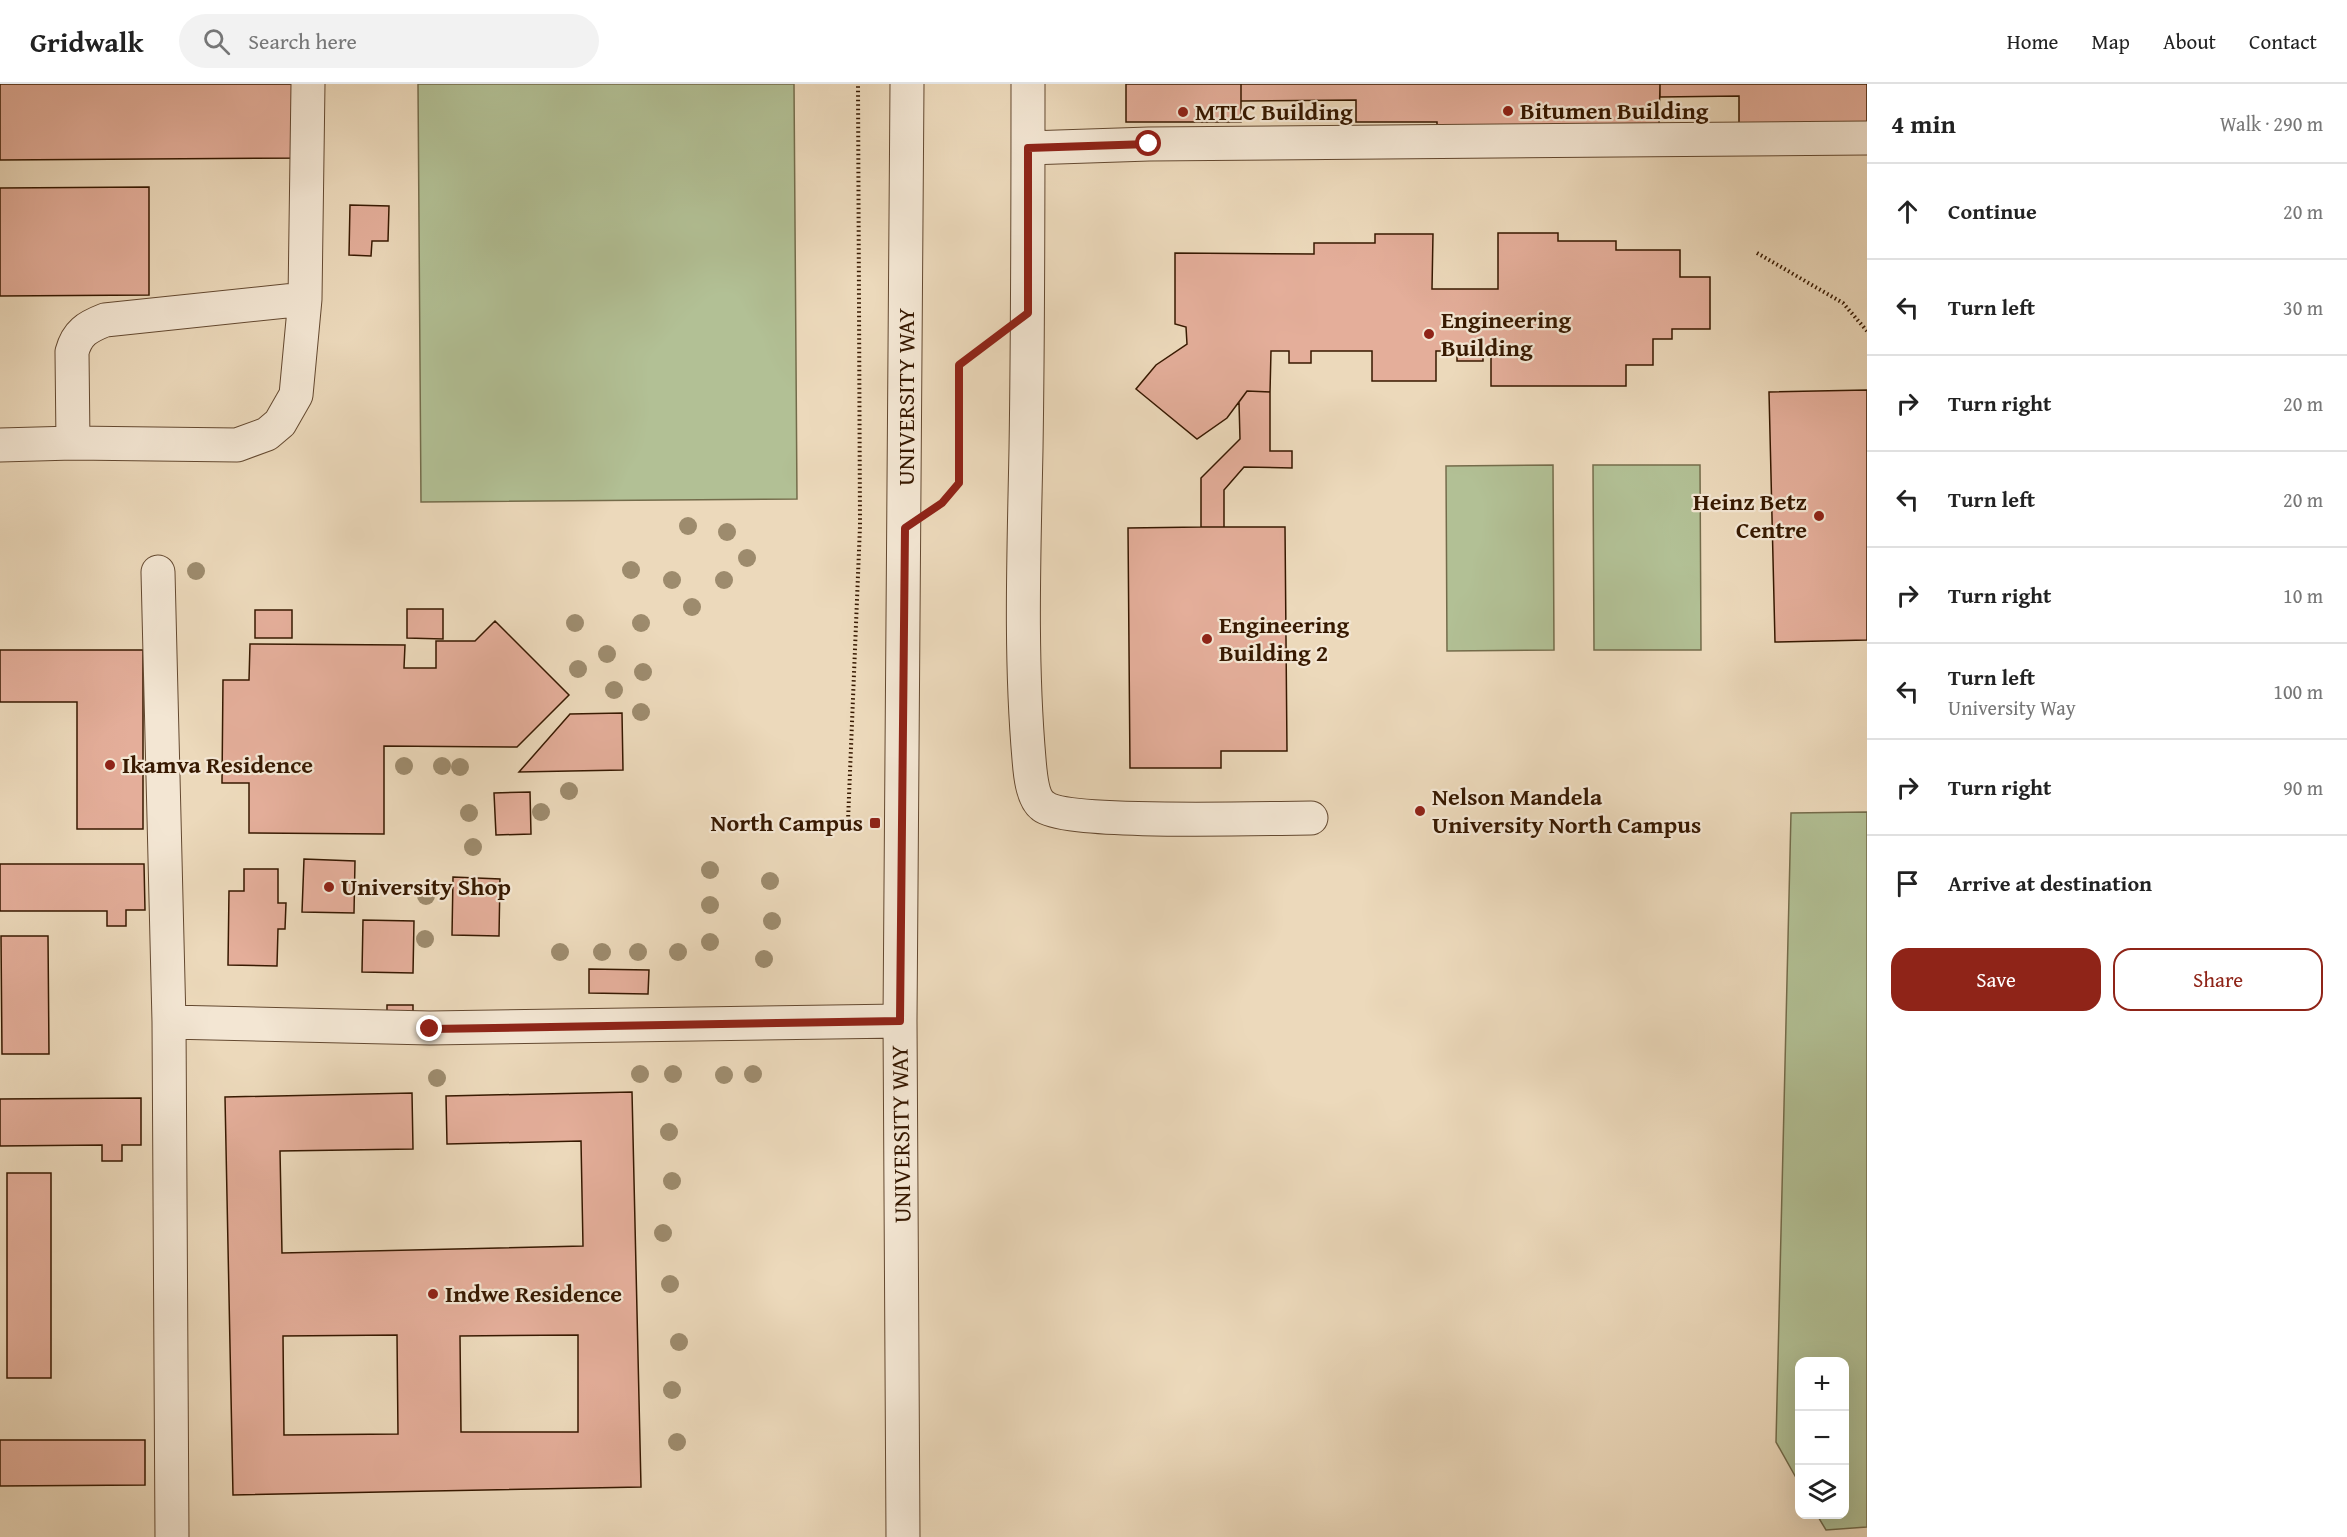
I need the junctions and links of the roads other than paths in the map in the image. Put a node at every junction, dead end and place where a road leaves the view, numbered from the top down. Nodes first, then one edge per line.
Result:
1 (308, 84) edge
2 (907, 84) edge
3 (1028, 84) edge
4 (1867, 138) edge
5 (1028, 148) junction
6 (305, 299) junction
7 (73, 443) junction
8 (0, 445) edge
9 (158, 572) dead end
10 (1311, 818) dead end
11 (900, 1021) junction
12 (169, 1022) junction
13 (172, 1537) edge
14 (903, 1537) edge

1 - 6 lane
2 - 11 lane, UNIVERSITY WAY
3 - 5 lane
4 - 5 lane
5 - 10 lane
6 - 7 lane
6 - 7 lane
7 - 8 lane
9 - 12 lane
11 - 12 lane
11 - 14 lane, UNIVERSITY WAY
12 - 13 lane

